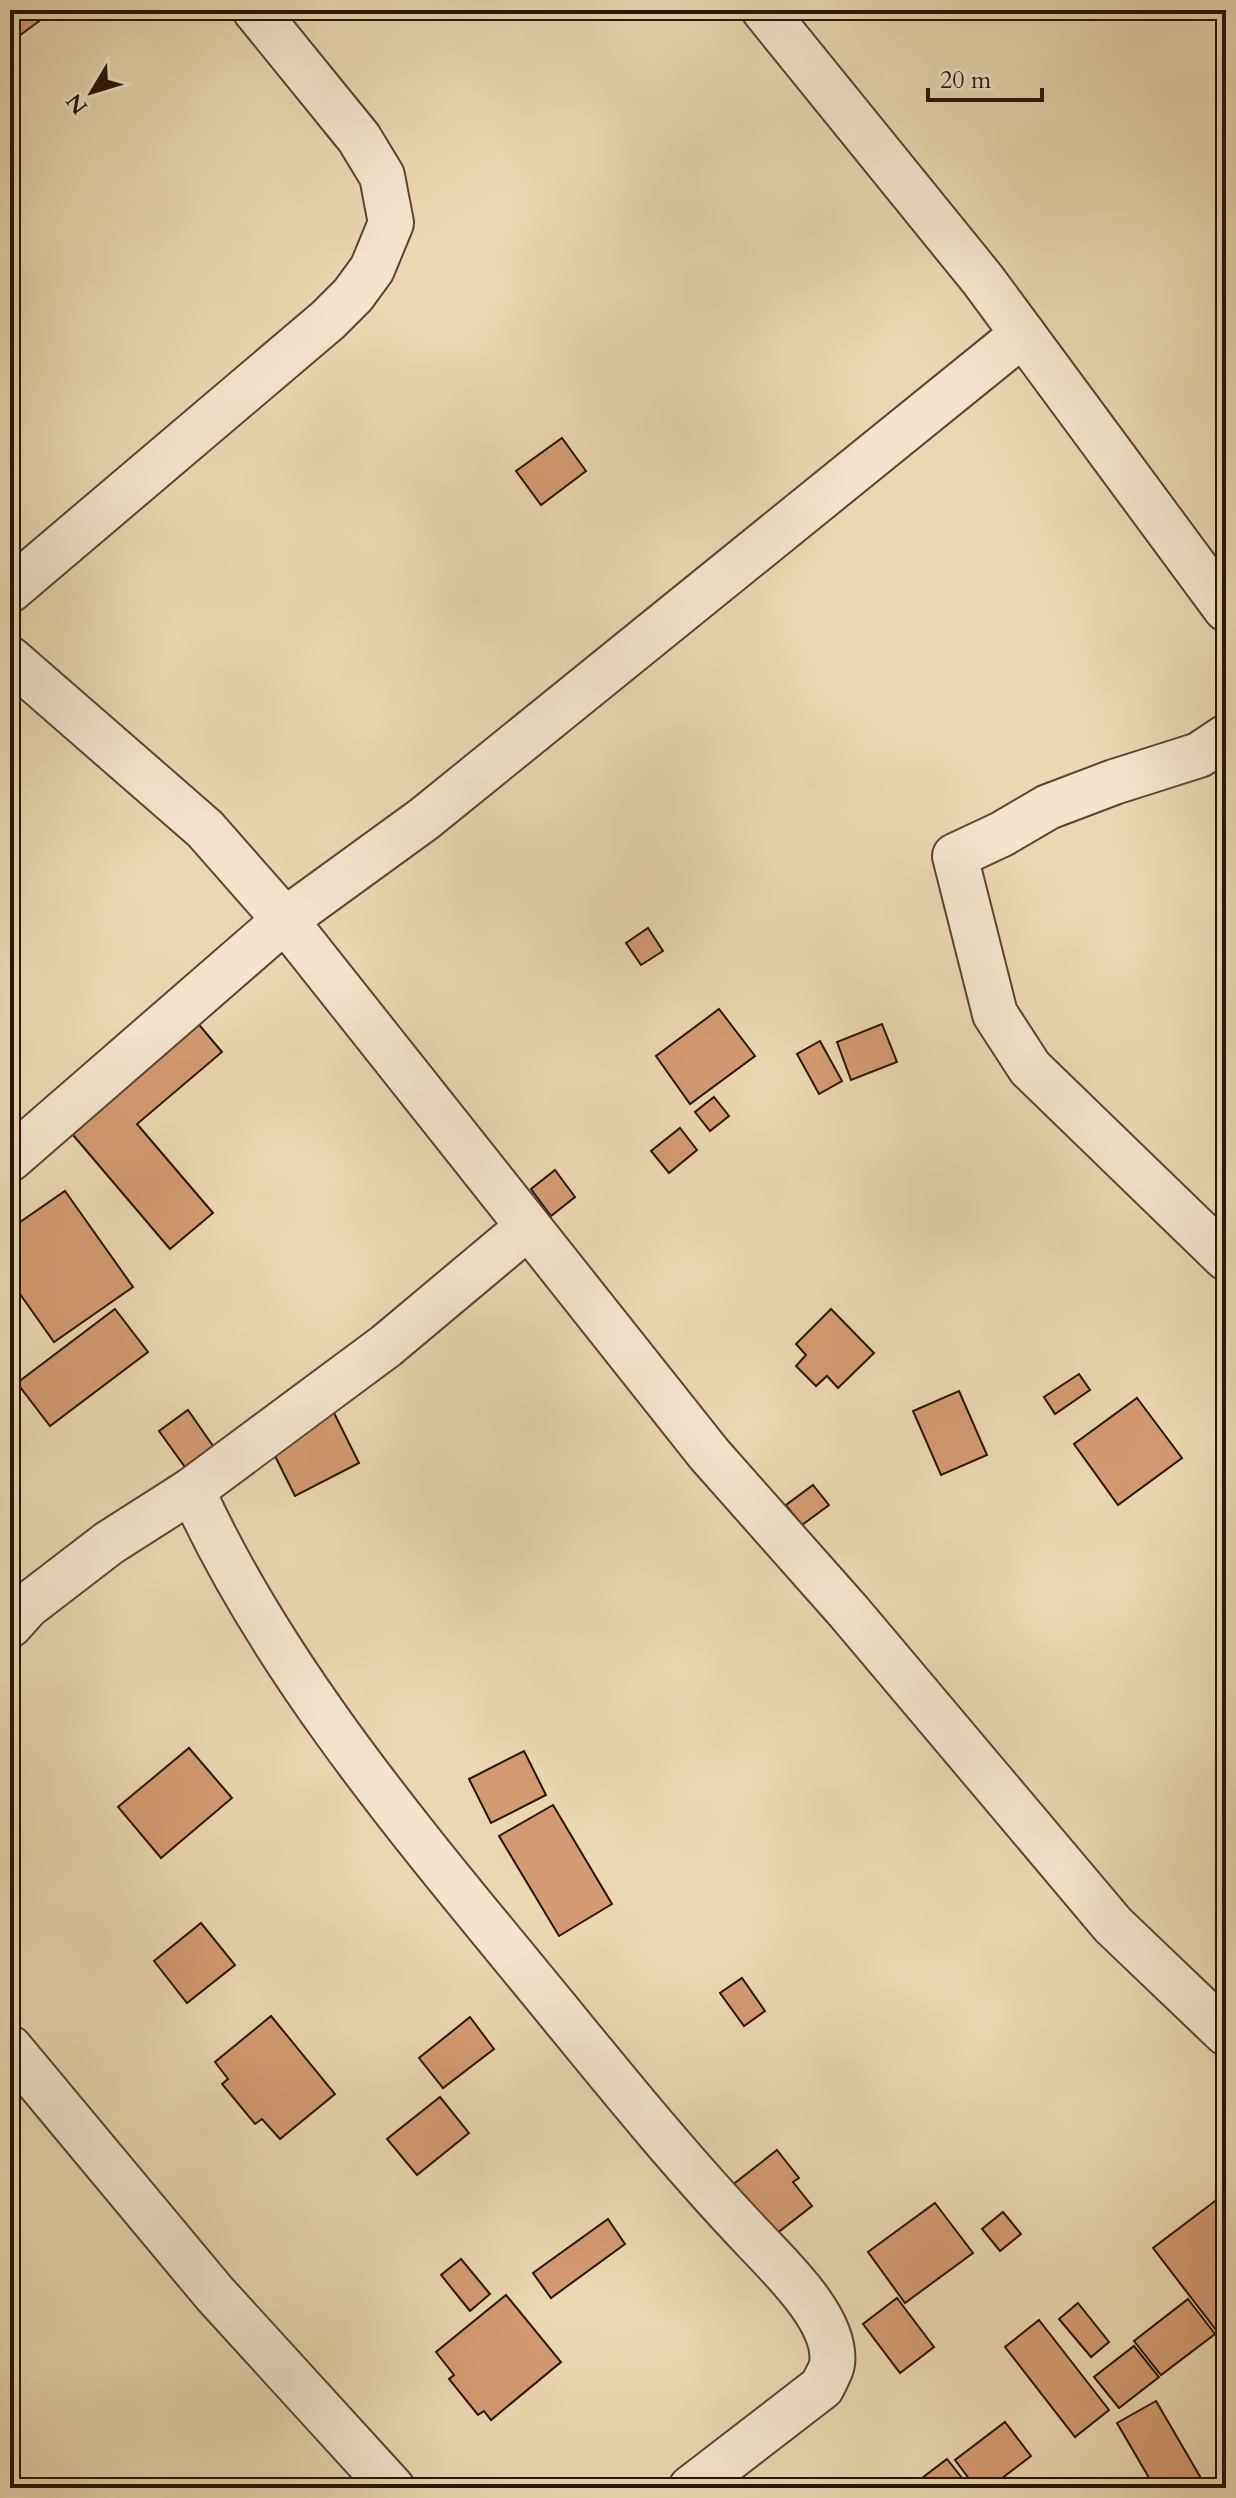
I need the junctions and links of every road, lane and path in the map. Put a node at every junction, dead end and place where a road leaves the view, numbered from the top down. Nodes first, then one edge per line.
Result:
1 (255, 10) edge
2 (764, 10) edge
3 (1023, 334) junction
4 (10, 590) edge
5 (1226, 609) edge
6 (10, 659) edge
7 (1226, 737) edge
8 (285, 920) junction
9 (10, 1159) edge
10 (528, 1227) junction
11 (1226, 1258) edge
12 (192, 1490) junction
13 (10, 1625) edge
14 (1226, 2033) edge
15 (18, 2072) edge
16 (392, 2488) edge
17 (691, 2488) edge

1 - 4 street
2 - 3 street
3 - 5 street
3 - 8 street
6 - 8 street
7 - 11 street
8 - 9 street
8 - 10 street
10 - 12 street
10 - 14 street
12 - 13 street
12 - 17 street
15 - 16 street

